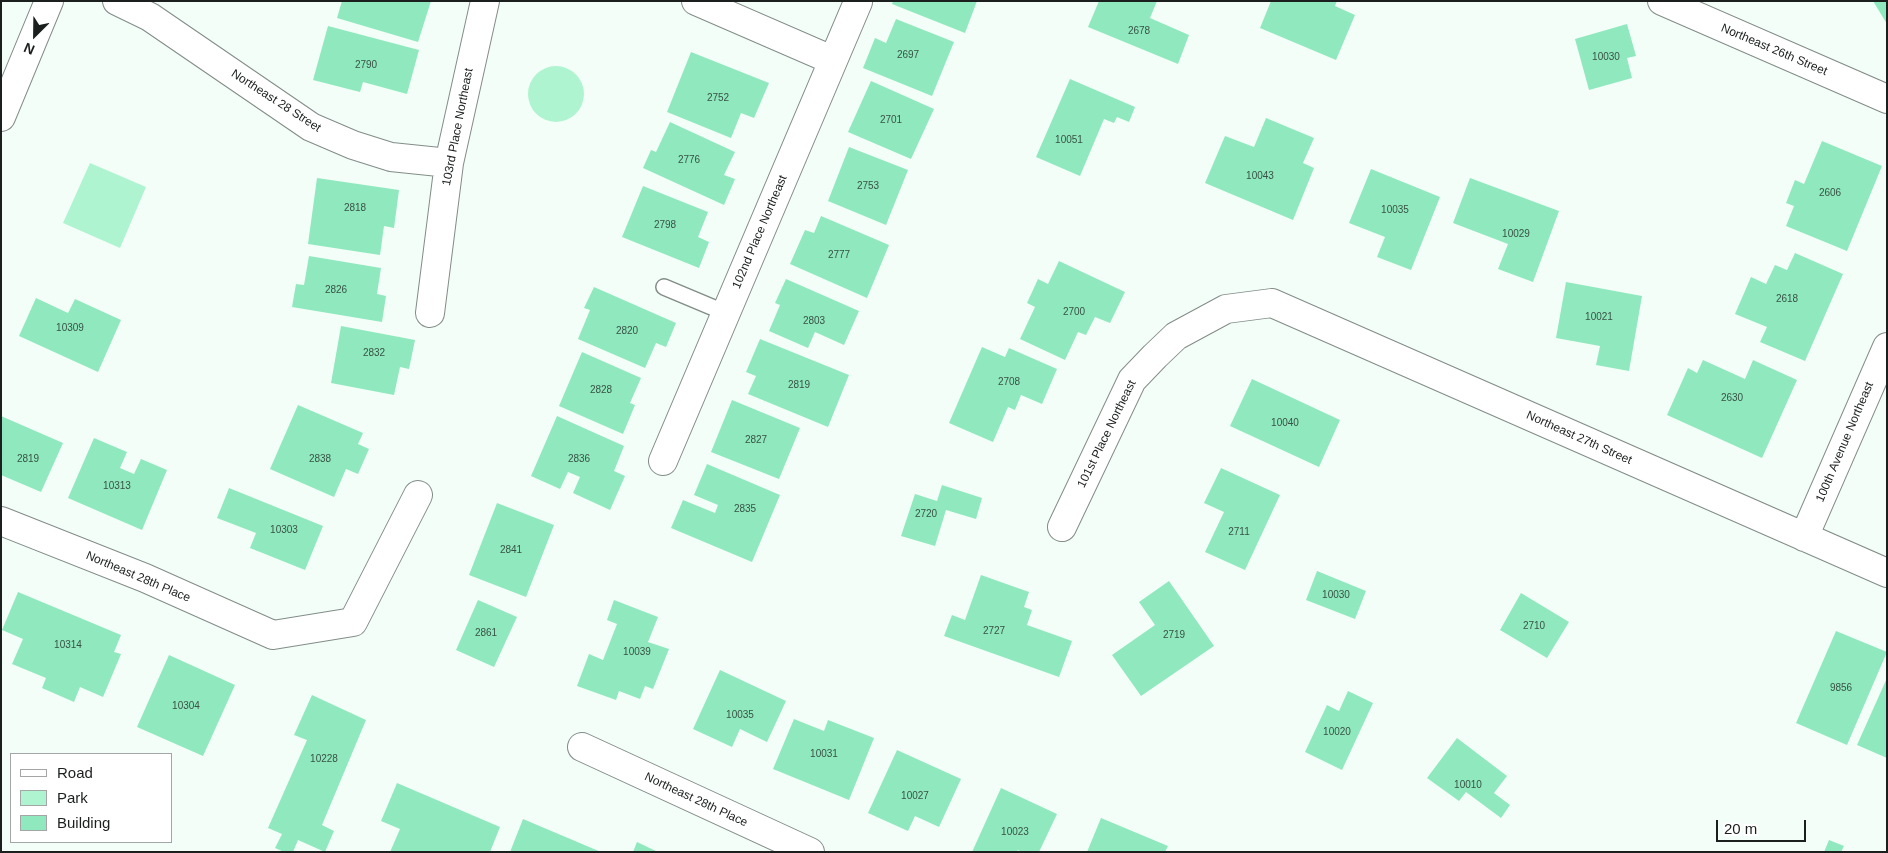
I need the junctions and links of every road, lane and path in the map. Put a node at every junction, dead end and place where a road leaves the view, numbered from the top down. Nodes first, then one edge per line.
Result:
1 (49, 1) edge
2 (117, 1) edge
3 (485, 1) edge
4 (696, 1) edge
5 (1662, 1) edge
6 (858, 2) dead end
7 (832, 60) junction
8 (1887, 99) edge
9 (1, 117) edge
10 (449, 163) junction
11 (664, 287) dead end
12 (1272, 303) joint
13 (430, 313) dead end
14 (726, 313) junction
15 (1887, 347) edge
16 (663, 461) dead end
17 (418, 495) dead end
18 (1, 521) edge
19 (1062, 527) dead end
20 (1804, 537) junction
21 (1887, 573) edge
22 (582, 748) dead end
23 (810, 852) edge

1 - 9 street
2 - 10 street, Northeast 28 Street
3 - 10 street, 103rd Place Northeast
4 - 7 street
5 - 8 street, Northeast 26th Street
6 - 7 street, 102nd Place Northeast
7 - 14 street, 102nd Place Northeast
10 - 13 street, 103rd Place Northeast
11 - 14 lane
12 - 19 street, 101st Place Northeast
12 - 20 street, Northeast 27th Street
14 - 16 street, 102nd Place Northeast
15 - 20 street, 100th Avenue Northeast
17 - 18 street, Northeast 28th Place
20 - 21 street, Northeast 27th Street
22 - 23 street, Northeast 28th Place

